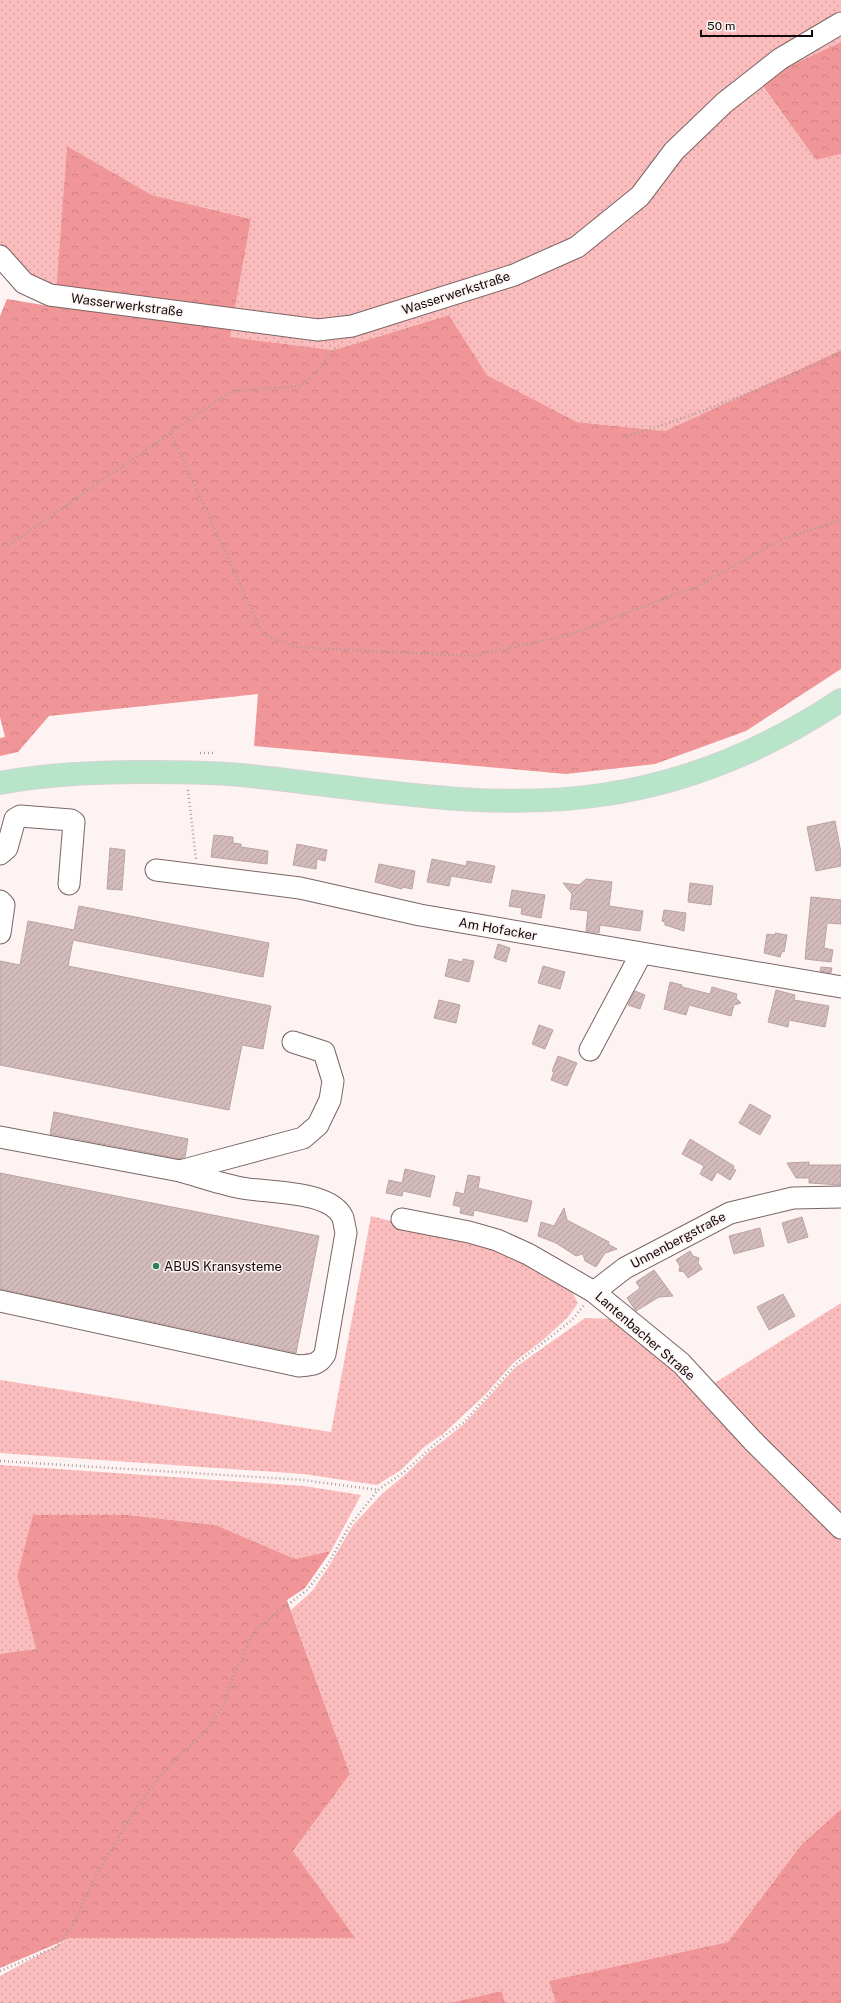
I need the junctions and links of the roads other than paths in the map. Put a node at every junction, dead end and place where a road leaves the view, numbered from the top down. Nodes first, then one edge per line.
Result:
1 (841, 23) edge
2 (0, 256) edge
3 (841, 700) edge
4 (8, 781) edge
5 (0, 854) edge
6 (156, 870) dead end
7 (69, 884) dead end
8 (0, 901) edge
9 (0, 933) edge
10 (641, 954) junction
11 (841, 988) edge
12 (293, 1042) dead end
13 (590, 1050) dead end
14 (0, 1137) edge
15 (180, 1171) junction
16 (841, 1197) edge
17 (402, 1219) dead end
18 (594, 1292) junction
19 (0, 1301) edge
20 (841, 1528) edge

1 - 2 street, Wasserwerkstraße
3 - 4 main road
5 - 7 street
6 - 10 street, Am Hofacker
8 - 9 street
10 - 11 street, Am Hofacker
10 - 13 street
12 - 15 street
14 - 15 street
15 - 19 street
16 - 18 street, Unnenbergstraße
17 - 18 street, Lantenbacher Straße
18 - 20 street, Lantenbacher Straße

